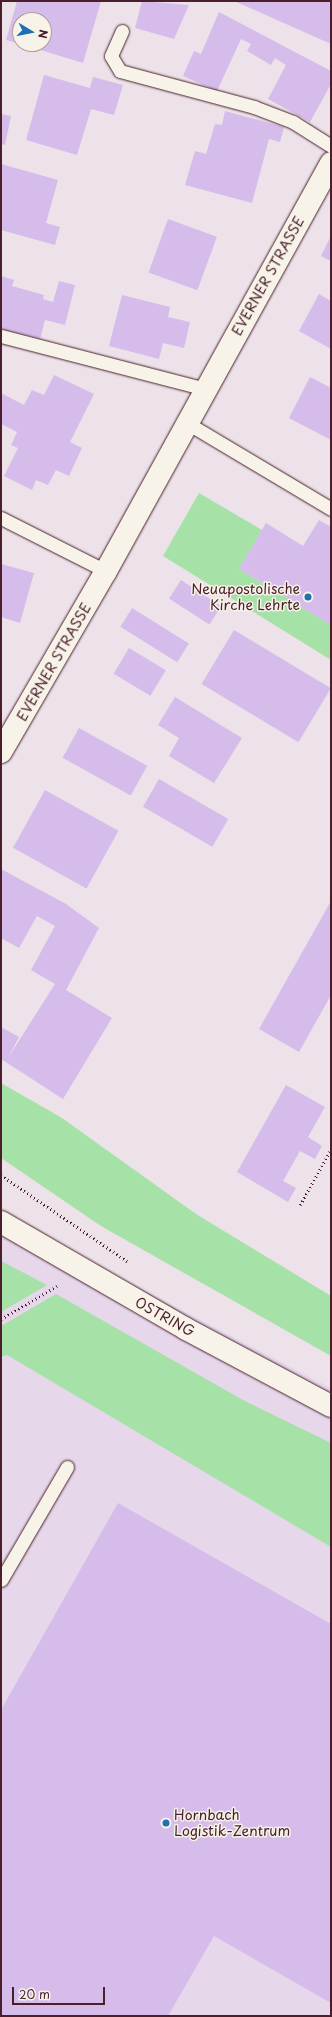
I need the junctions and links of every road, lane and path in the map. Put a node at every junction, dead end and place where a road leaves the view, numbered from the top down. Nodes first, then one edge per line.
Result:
1 (122, 31) dead end
2 (331, 146) edge
3 (331, 163) edge
4 (1, 336) edge
5 (206, 389) junction
6 (187, 423) junction
7 (331, 509) edge
8 (1, 518) edge
9 (106, 571) junction
10 (1, 752) edge
11 (331, 1149) edge
12 (1, 1175) edge
13 (300, 1205) dead end
14 (1, 1222) edge
15 (131, 1263) dead end
16 (59, 1285) dead end
17 (1, 1319) edge
18 (331, 1406) edge
19 (67, 1467) dead end
20 (1, 1580) edge

1 - 2 lane
3 - 5 street, EVERNER STRASSE
4 - 5 lane
5 - 6 street, EVERNER STRASSE
6 - 7 lane
6 - 9 street, EVERNER STRASSE
8 - 9 lane
9 - 10 street, EVERNER STRASSE
11 - 13 path
12 - 15 path
14 - 18 street, OSTRING
16 - 17 path
19 - 20 lane

